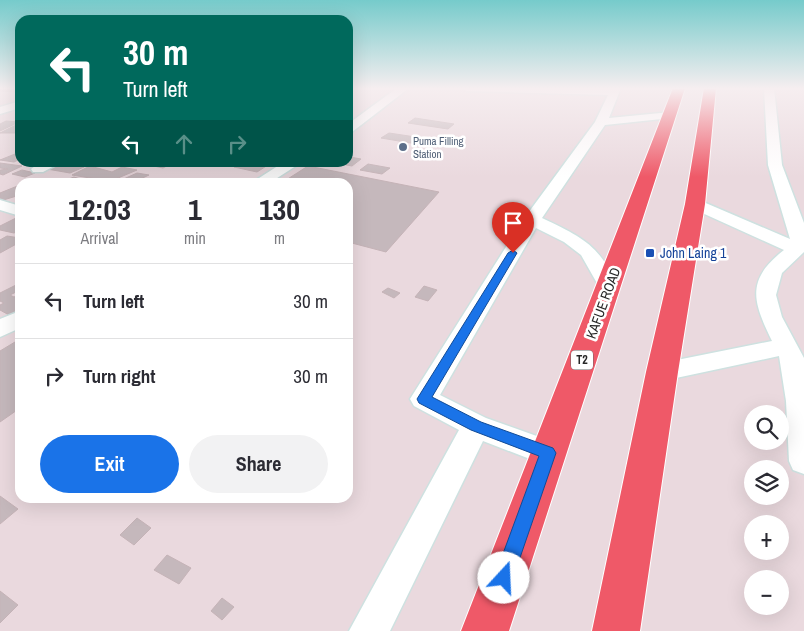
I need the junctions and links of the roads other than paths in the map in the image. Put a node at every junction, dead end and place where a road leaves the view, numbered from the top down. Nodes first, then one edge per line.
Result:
1 (364, 117) edge
2 (603, 117) edge
3 (618, 117) edge
4 (670, 117) edge
5 (706, 117) edge
6 (771, 117) edge
7 (601, 122) junction
8 (353, 125) edge
9 (43, 167) edge
10 (286, 167) edge
11 (38, 169) dead end
12 (268, 178) edge
13 (695, 204) junction
14 (0, 205) edge
15 (15, 210) edge
16 (532, 220) junction
17 (797, 249) junction
18 (609, 288) junction
19 (15, 321) edge
20 (0, 329) edge
21 (787, 346) junction
22 (662, 372) junction
23 (476, 426) junction
24 (548, 453) junction
25 (804, 461) edge
26 (369, 631) edge
27 (485, 631) edge
28 (616, 631) edge

1 - 8 street
2 - 7 street
3 - 7 street
4 - 18 main road, KAFUE ROAD / T2
5 - 13 main road
6 - 17 street
7 - 16 street
9 - 11 street
10 - 12 street
13 - 17 street
13 - 22 main road
14 - 15 street
16 - 18 street
16 - 23 street
17 - 21 street
18 - 24 main road, KAFUE ROAD / T2
19 - 20 street
21 - 22 street
21 - 25 street
22 - 28 main road
23 - 24 street
23 - 26 street
24 - 27 main road, KAFUE ROAD / T2

